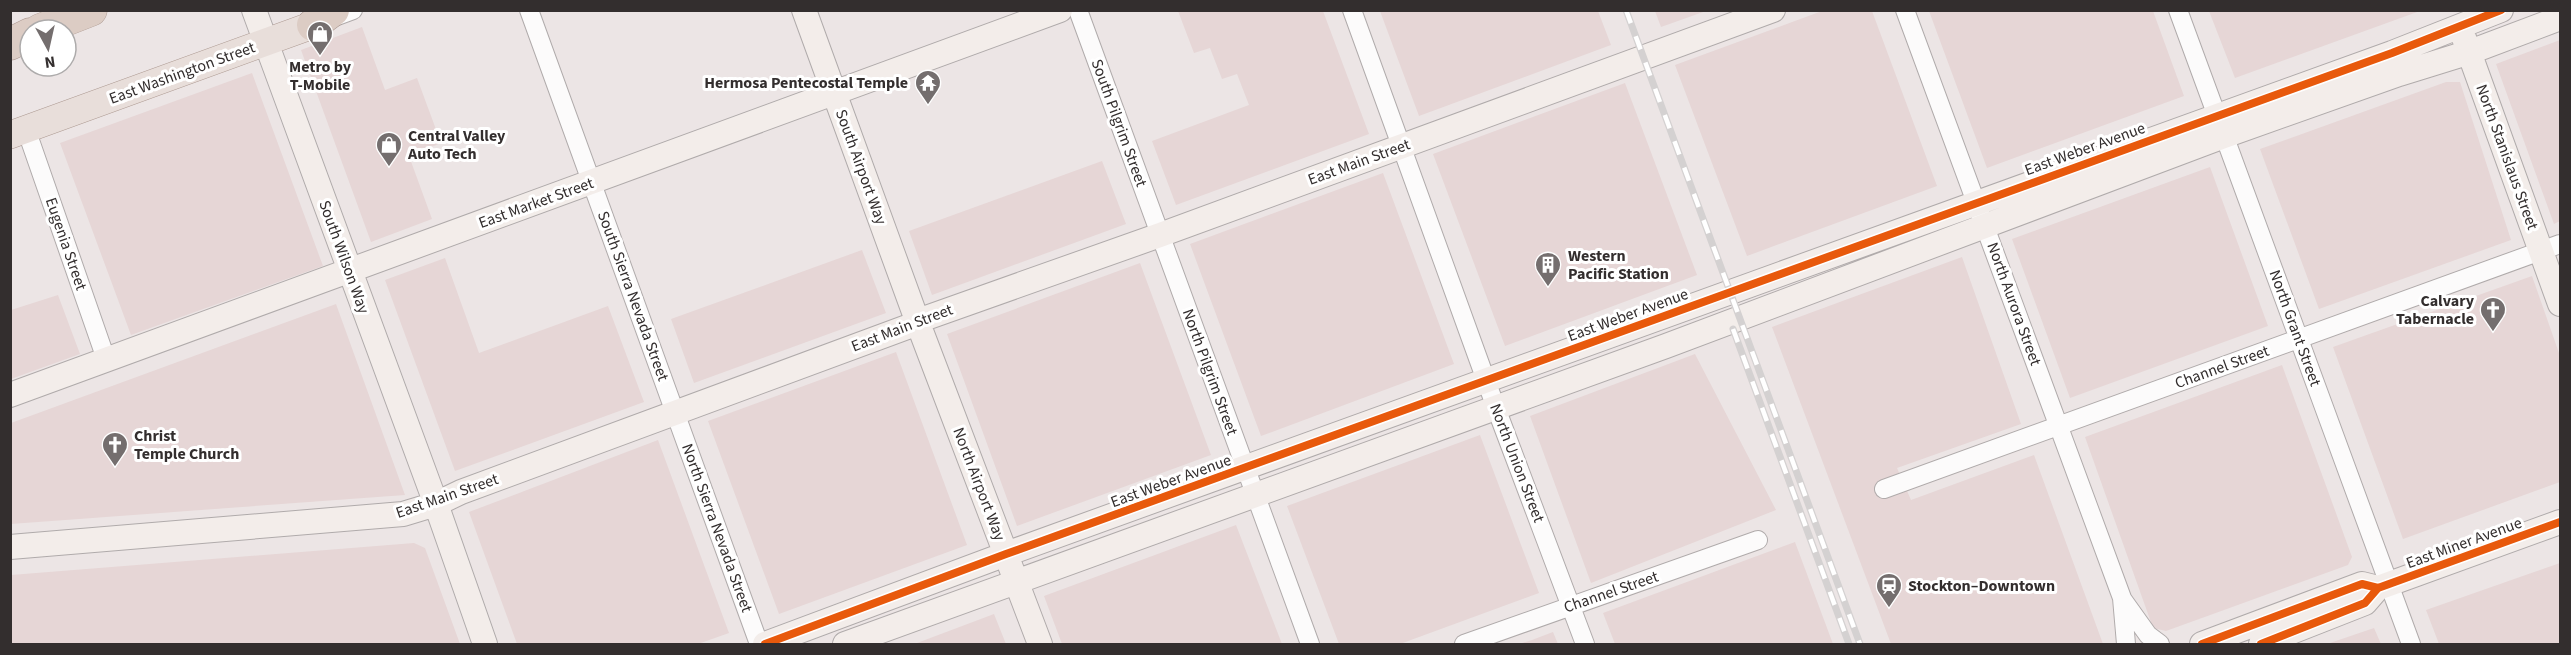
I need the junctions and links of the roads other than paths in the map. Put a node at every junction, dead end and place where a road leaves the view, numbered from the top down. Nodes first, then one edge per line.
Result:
1 (91, 10) edge
2 (254, 10) edge
3 (353, 10) edge
4 (529, 10) edge
5 (804, 10) edge
6 (1060, 10) edge
7 (1078, 10) edge
8 (1352, 10) edge
9 (1773, 10) edge
10 (1905, 10) edge
11 (2178, 10) edge
12 (2500, 10) edge
13 (71, 18) edge
14 (323, 18) edge
15 (2457, 18) edge
16 (2560, 18) edge
17 (266, 43) junction
18 (2470, 52) junction
19 (834, 94) junction
20 (2220, 125) junction
21 (18, 132) edge
22 (1402, 146) junction
23 (592, 182) junction
24 (1980, 214) junction
25 (1160, 235) junction
26 (2551, 248) edge
27 (349, 271) junction
28 (2560, 304) edge
29 (918, 323) junction
30 (2299, 339) junction
31 (106, 359) junction
32 (1486, 380) junction
33 (10, 395) edge
34 (1496, 408) junction
35 (676, 412) junction
36 (2059, 427) junction
37 (1245, 469) junction
38 (1884, 489) dead end
39 (1255, 495) junction
40 (436, 504) junction
41 (2560, 522) edge
42 (1758, 540) dead end
43 (10, 547) edge
44 (1006, 554) junction
45 (1017, 583) junction
46 (2383, 586) junction
47 (2122, 598) junction
48 (1571, 606) junction
49 (484, 645) edge
50 (759, 645) edge
51 (765, 645) edge
52 (845, 645) edge
53 (1040, 645) edge
54 (1310, 645) edge
55 (1464, 645) edge
56 (1585, 645) edge
57 (2126, 645) edge
58 (2160, 645) edge
59 (2202, 645) edge
60 (2261, 645) edge
61 (2411, 645) edge

1 - 13 highway
2 - 17 main road, South Wilson Way
3 - 14 street, East Washington Street
4 - 23 street, South Sierra Nevada Street
5 - 19 main road, South Airport Way
6 - 19 main road, East Market Street
7 - 25 street, South Pilgrim Street
8 - 22 street, North Union Street
9 - 22 main road, East Main Street
10 - 24 street, North Aurora Street
11 - 20 street, North Grant Street
12 - 15 main road, East Weber Avenue
14 - 17 main road, East Washington Street
15 - 18 main road, North Stanislaus Street
15 - 20 main road, East Weber Avenue
16 - 18 main road, East Weber Avenue
17 - 21 main road, East Washington Street
17 - 27 main road, South Wilson Way
18 - 20 main road, East Weber Avenue
18 - 26 main road, North Stanislaus Street
19 - 23 main road, East Market Street
19 - 29 main road, South Airport Way
20 - 24 main road, East Weber Avenue
20 - 30 street, North Grant Street
21 - 31 street, Eugenia Street
22 - 25 main road, East Main Street
22 - 32 street, North Union Street
23 - 27 main road, East Market Street
23 - 35 street, South Sierra Nevada Street
24 - 32 main road, East Weber Avenue
24 - 34 main road, East Weber Avenue
24 - 36 street, North Aurora Street
25 - 29 main road, East Main Street
25 - 37 street, North Pilgrim Street
26 - 28 main road, North Stanislaus Street
26 - 30 street, Channel Street
27 - 31 main road, East Market Street
27 - 40 main road, South Wilson Way
29 - 35 main road, East Main Street
29 - 44 main road, North Airport Way
30 - 36 street, Channel Street
30 - 46 street, North Grant Street
31 - 33 main road, East Market Street
32 - 34 street, North Union Street
32 - 37 main road, East Weber Avenue
34 - 39 main road, East Weber Avenue
34 - 48 street, North Union Street
35 - 40 main road, East Main Street
35 - 50 street, North Sierra Nevada Street
36 - 38 street, Channel Street
36 - 47 street, North Aurora Street
37 - 39 street, North Pilgrim Street
37 - 44 main road, East Weber Avenue
39 - 45 main road, East Weber Avenue
39 - 54 street, North Pilgrim Street
40 - 43 main road, East Main Street
40 - 49 main road, South Wilson Way
41 - 46 main road, East Miner Avenue
42 - 48 street, Channel Street
44 - 45 main road, North Airport Way
44 - 51 main road, East Weber Avenue
45 - 52 main road, East Weber Avenue
45 - 53 main road, North Airport Way
46 - 59 main road, East Miner Avenue
46 - 60 main road, East Miner Avenue
46 - 61 street, North Grant Street
47 - 57 street, North Aurora Street
47 - 58 street, North Aurora Street
48 - 55 street, Channel Street
48 - 56 street, North Union Street

